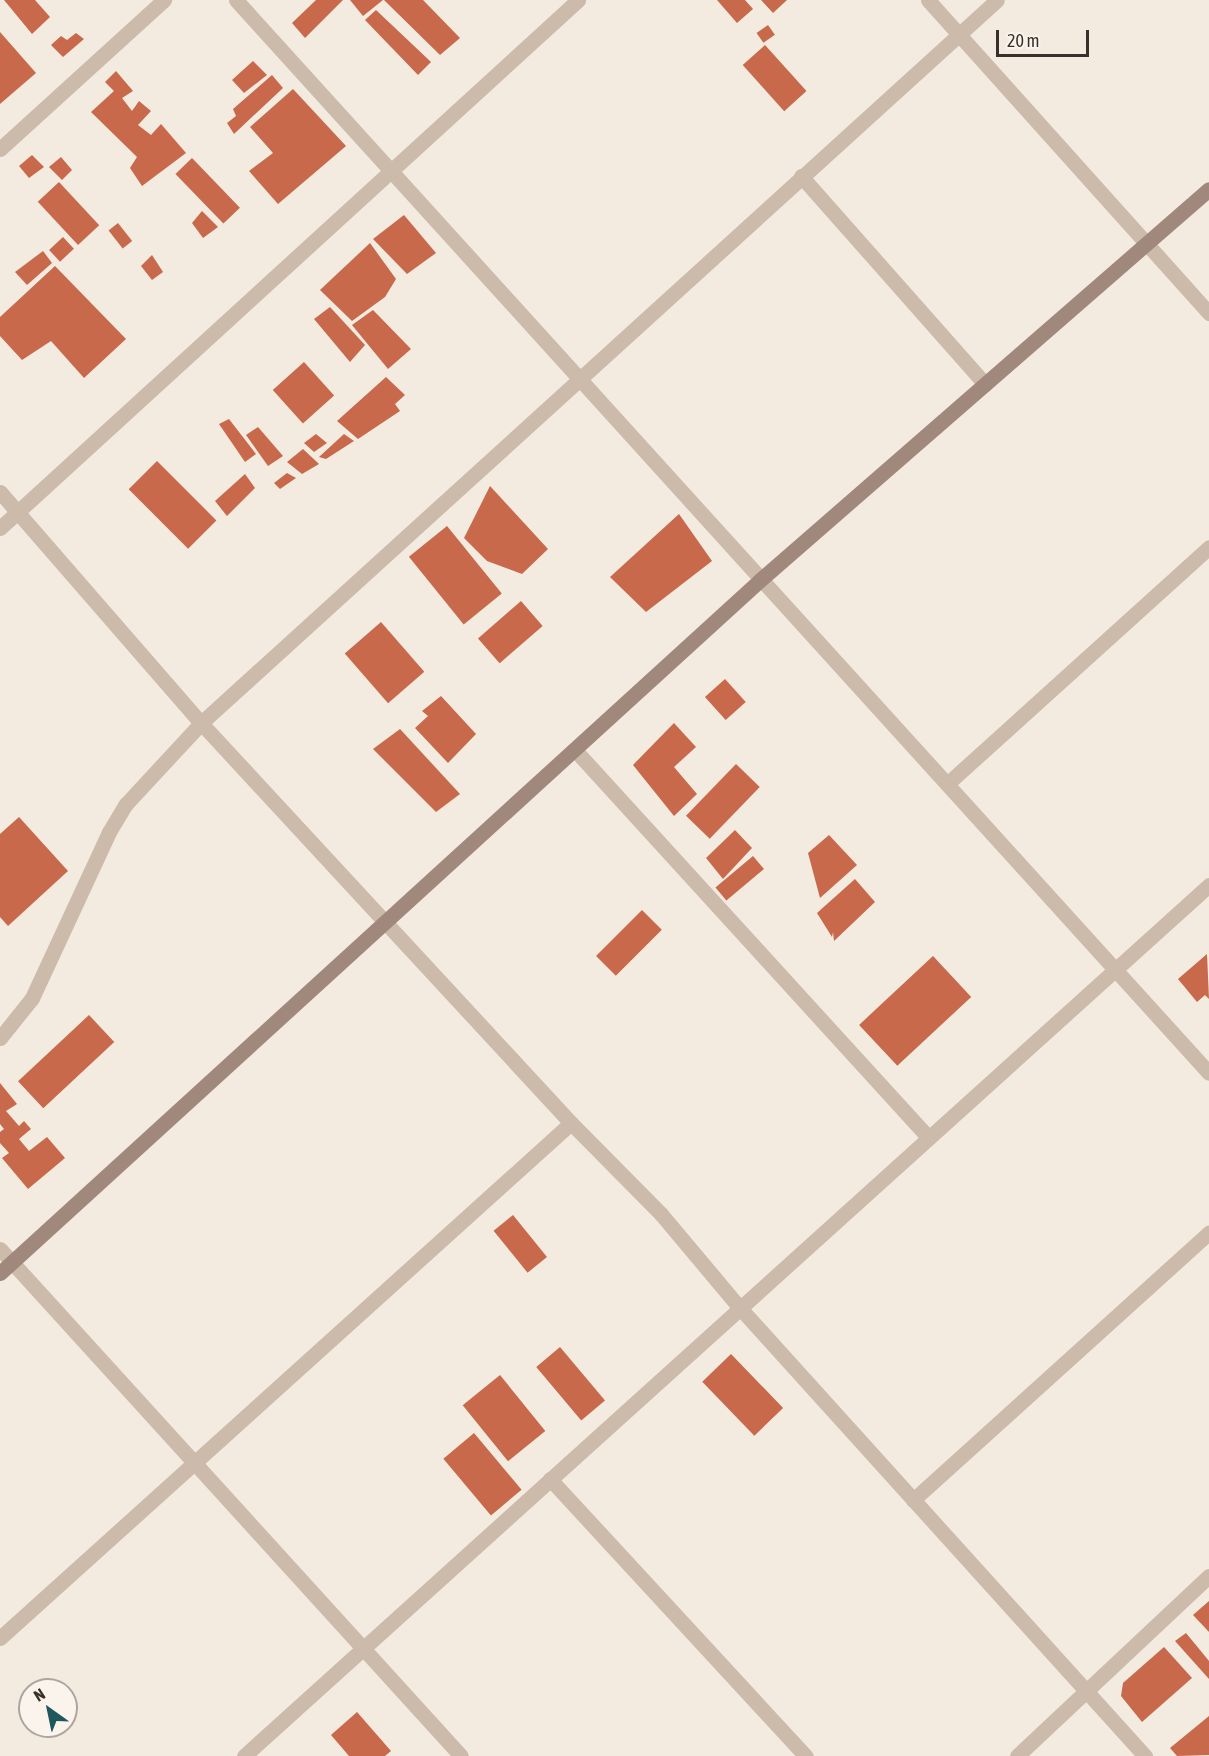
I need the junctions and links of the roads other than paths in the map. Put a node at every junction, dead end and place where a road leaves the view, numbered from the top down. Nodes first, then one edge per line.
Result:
1 (164, 0) edge
2 (236, 0) edge
3 (578, 0) edge
4 (928, 0) edge
5 (997, 0) edge
6 (959, 34) junction
7 (0, 149) edge
8 (391, 171) junction
9 (801, 176) junction
10 (1209, 189) edge
11 (1146, 245) junction
12 (1209, 313) edge
13 (578, 378) junction
14 (985, 384) junction
15 (0, 492) edge
16 (18, 512) junction
17 (0, 528) edge
18 (1209, 547) edge
19 (760, 580) junction
20 (201, 723) junction
21 (575, 750) junction
22 (947, 784) junction
23 (1209, 885) edge
24 (388, 920) junction
25 (1115, 969) junction
26 (0, 1038) edge
27 (1209, 1073) edge
28 (571, 1123) junction
29 (928, 1137) junction
30 (1209, 1233) edge
31 (0, 1249) edge
32 (12, 1262) junction
33 (0, 1273) edge
34 (740, 1308) junction
35 (194, 1463) junction
36 (550, 1479) junction
37 (914, 1500) junction
38 (1209, 1576) edge
39 (0, 1638) edge
40 (363, 1649) junction
41 (1088, 1693) junction
42 (244, 1756) edge
43 (461, 1756) edge
44 (806, 1756) edge
45 (1017, 1756) edge
46 (1145, 1756) edge

1 - 7 street
2 - 8 street
3 - 8 street
4 - 6 street
5 - 6 street
6 - 9 street
6 - 11 street
8 - 13 street
8 - 16 street
9 - 13 street
9 - 14 street
10 - 11 street
11 - 12 street
11 - 14 street
13 - 19 street
13 - 20 street
14 - 19 street
15 - 16 street
16 - 17 street
16 - 20 street
18 - 22 street
19 - 21 street
19 - 22 street
20 - 24 street
20 - 26 street
21 - 24 street
21 - 29 street
22 - 25 street
23 - 25 street
24 - 28 street
24 - 32 street
25 - 27 street
25 - 29 street
28 - 34 street
28 - 35 street
29 - 34 street
30 - 37 street
31 - 32 street
32 - 33 street
32 - 35 street
34 - 36 street
34 - 37 street
35 - 39 street
35 - 40 street
36 - 40 street
36 - 44 street
37 - 41 street
38 - 41 street
40 - 42 street
40 - 43 street
41 - 45 street
41 - 46 street

